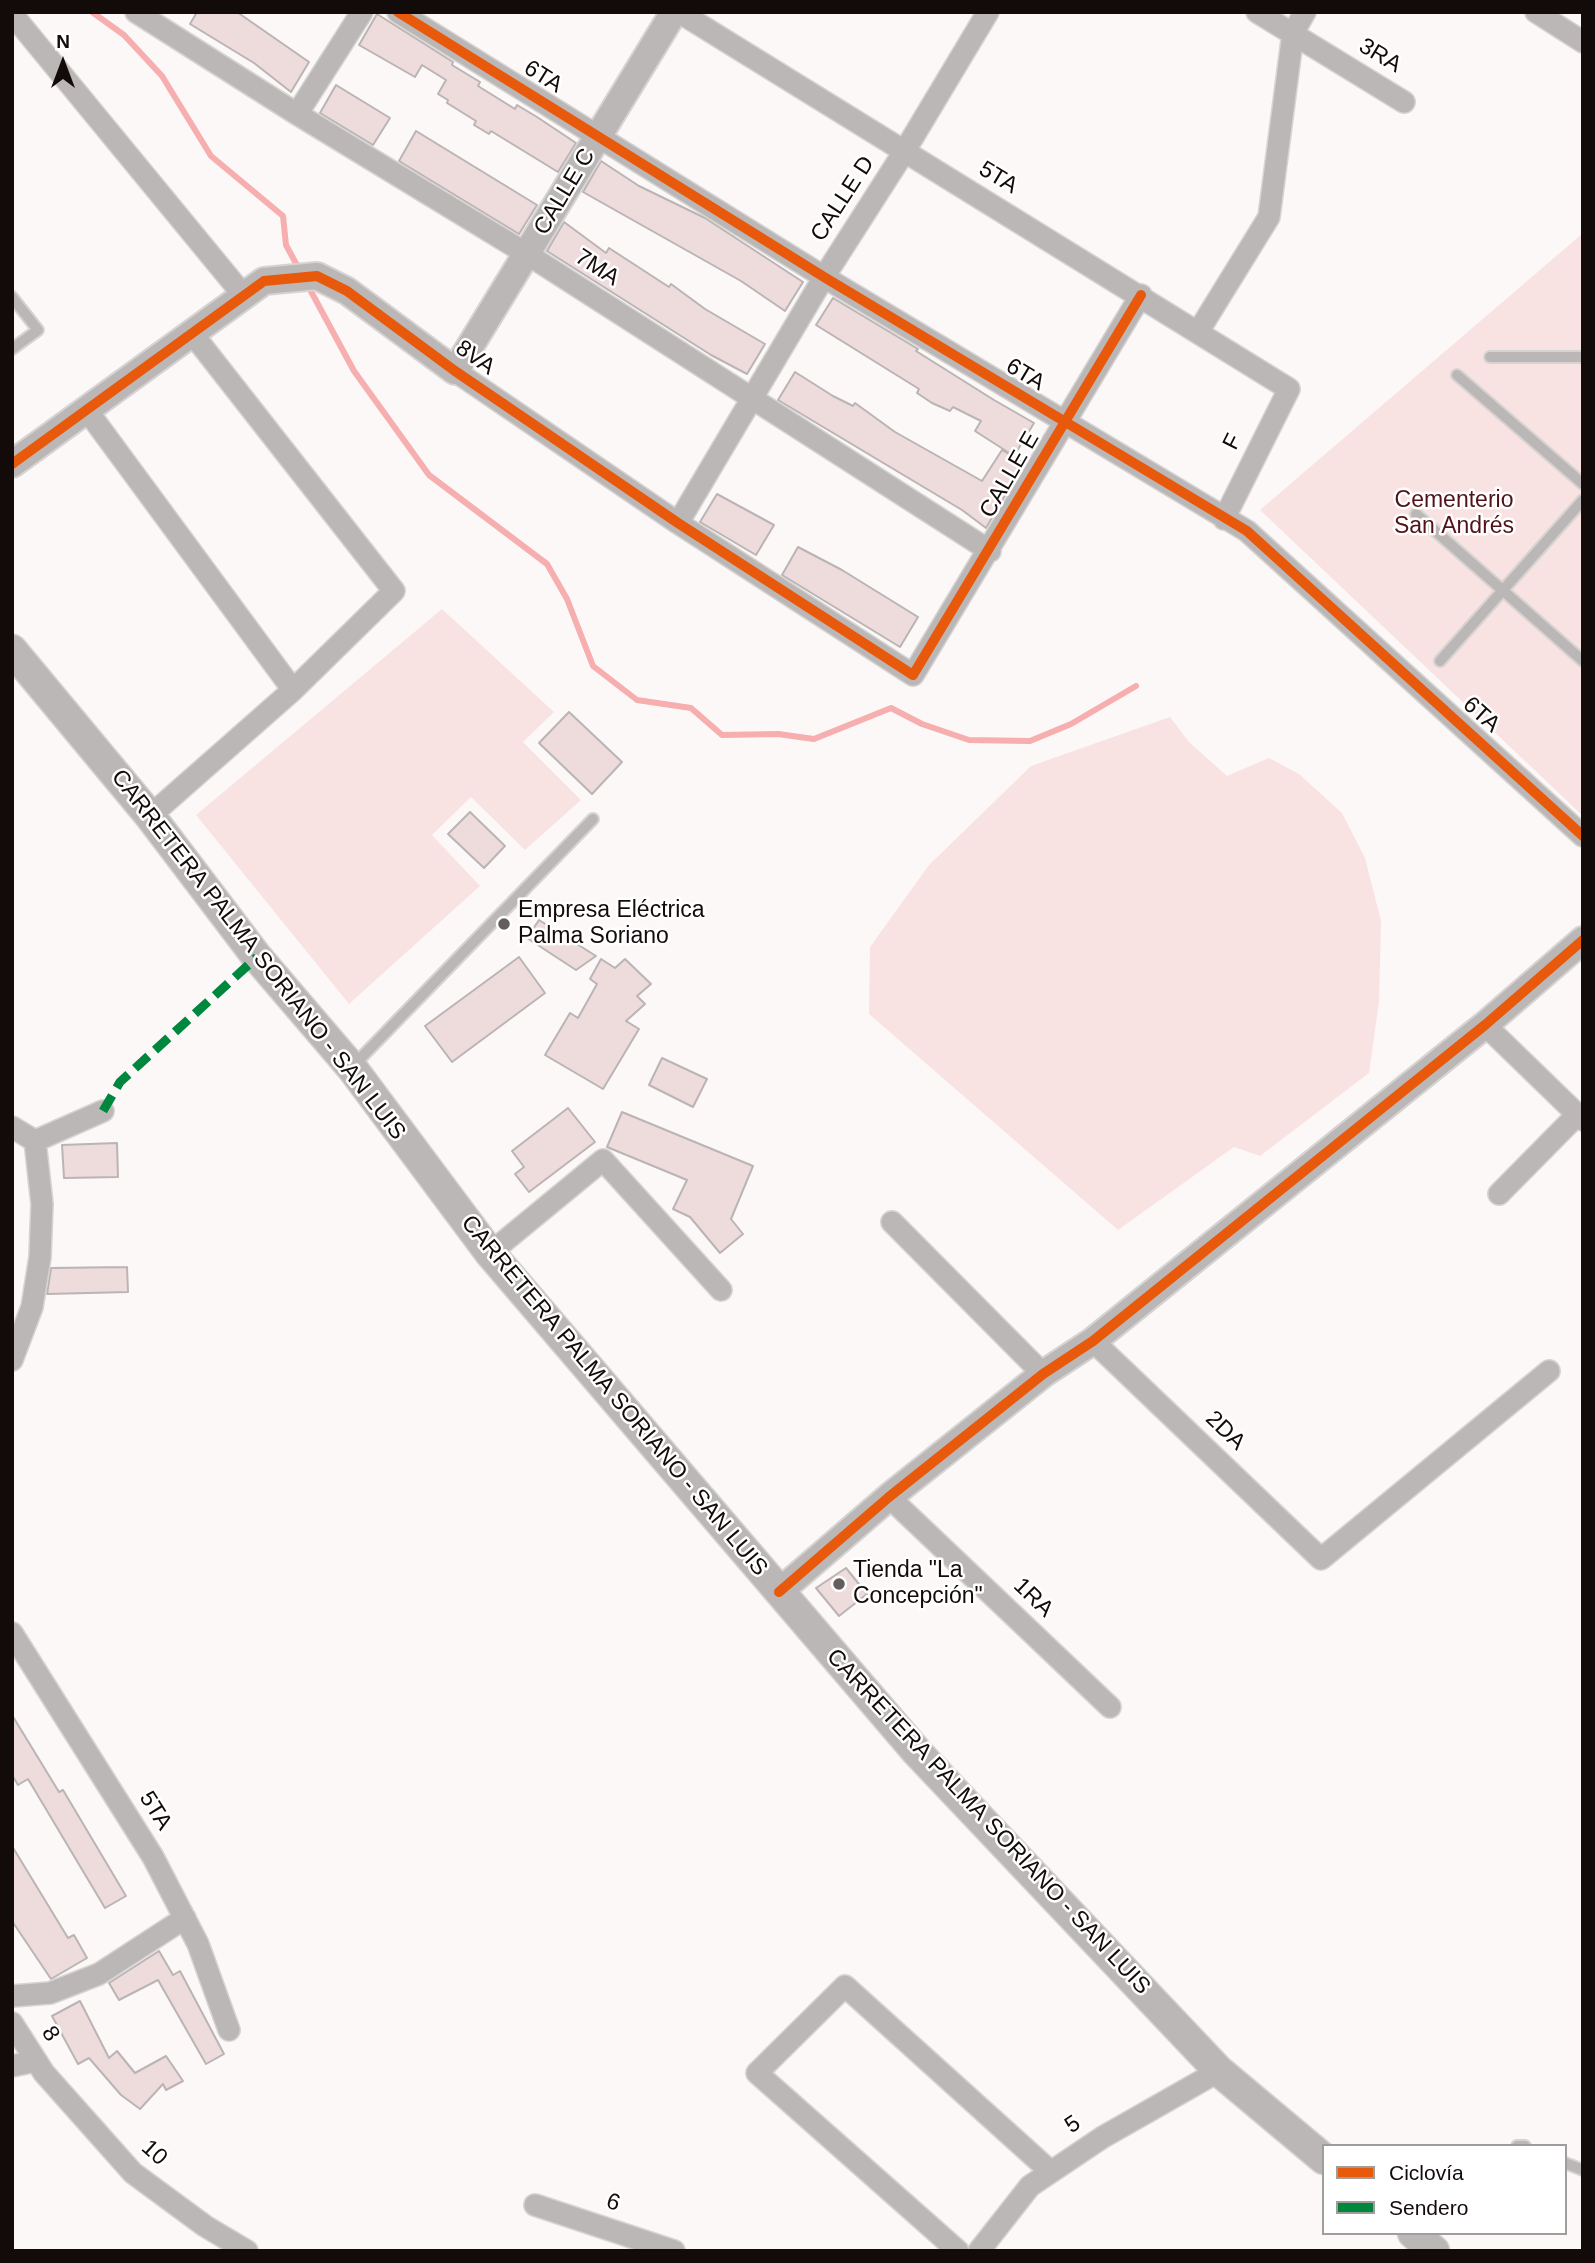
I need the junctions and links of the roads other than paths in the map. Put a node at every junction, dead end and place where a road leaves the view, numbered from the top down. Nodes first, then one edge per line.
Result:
1 (136, 12) edge
2 (362, 12) edge
3 (398, 12) edge
4 (674, 12) edge
5 (679, 12) edge
6 (1257, 12) edge
7 (1305, 12) edge
8 (1536, 12) edge
9 (12, 14) edge
10 (979, 15) edge
11 (1293, 33) junction
12 (1583, 42) edge
13 (1404, 102) dead end
14 (297, 114) junction
15 (598, 136) junction
16 (904, 152) junction
17 (527, 254) junction
18 (824, 277) junction
19 (1141, 295) junction
20 (244, 296) junction
21 (12, 297) edge
22 (191, 332) junction
23 (1198, 332) junction
24 (12, 349) edge
25 (1490, 357) dead end
26 (1583, 357) edge
27 (455, 371) junction
28 (1457, 375) dead end
29 (1289, 389) joint
30 (752, 400) junction
31 (86, 410) junction
32 (1064, 423) junction
33 (12, 464) edge
34 (1583, 484) edge
35 (1583, 500) edge
36 (1416, 514) dead end
37 (1224, 519) junction
38 (678, 523) junction
39 (990, 551) junction
40 (1503, 590) junction
41 (12, 650) edge
42 (1440, 661) dead end
43 (1583, 661) edge
44 (913, 675) joint
45 (293, 690) junction
46 (150, 816) junction
47 (593, 819) dead end
48 (1583, 836) edge
49 (1583, 940) edge
50 (1485, 1025) junction
51 (352, 1068) junction
52 (103, 1111) dead end
53 (1580, 1118) edge
54 (12, 1127) edge
55 (35, 1142) junction
56 (1499, 1194) dead end
57 (892, 1222) dead end
58 (490, 1253) junction
59 (721, 1290) dead end
60 (1093, 1340) junction
61 (12, 1360) edge
62 (1549, 1371) dead end
63 (1043, 1374) junction
64 (890, 1497) junction
65 (779, 1592) junction
66 (12, 1633) edge
67 (1110, 1707) dead end
68 (185, 1917) junction
69 (12, 1996) edge
70 (12, 2023) edge
71 (229, 2030) dead end
72 (12, 2066) edge
73 (40, 2067) junction
74 (1219, 2071) junction
75 (1322, 2157) edge
76 (1051, 2172) junction
77 (535, 2205) dead end
78 (247, 2251) edge
79 (674, 2251) edge
80 (958, 2251) edge
81 (979, 2251) edge

1 - 14 street, 7MA
2 - 14 street
3 - 15 street, 6TA
4 - 15 street, CALLE C
5 - 16 street, 5TA
6 - 11 street, 3RA
7 - 11 street
8 - 12 street
9 - 20 street
10 - 16 street, CALLE D
11 - 13 street, 3RA
11 - 23 street
14 - 17 street, 7MA
15 - 17 street, CALLE C
15 - 18 street, 6TA
16 - 18 street, CALLE D
16 - 19 street, 5TA
17 - 27 street, CALLE C
17 - 30 street, 7MA
18 - 30 street, CALLE D
18 - 32 street, 6TA
19 - 23 street, 5TA
19 - 32 street, CALLE E
20 - 22 street, 8VA
20 - 27 street, 8VA
21 - 24 lane
22 - 31 street, 8VA
22 - 45 street
23 - 29 street, 5TA
25 - 26 lane
27 - 38 street, 8VA
28 - 34 lane
29 - 37 street, F
30 - 38 street, CALLE D
30 - 39 street, 7MA
31 - 33 street, 8VA
31 - 45 street
32 - 37 street, 6TA
32 - 39 street, CALLE E
35 - 40 lane
36 - 40 lane
37 - 48 street, 6TA
38 - 44 street, 8VA
39 - 44 street, CALLE E
40 - 42 lane
40 - 43 lane
41 - 46 main road, CARRETERA PALMA SORIANO - SAN LUIS
45 - 46 street
46 - 51 main road, CARRETERA PALMA SORIANO - SAN LUIS
47 - 51 lane
49 - 50 street
50 - 53 street
50 - 60 street
51 - 58 main road, CARRETERA PALMA SORIANO - SAN LUIS
52 - 55 street
53 - 56 street
54 - 55 street
55 - 61 street
57 - 63 street
58 - 59 street
58 - 65 main road, CARRETERA PALMA SORIANO - SAN LUIS
60 - 62 street, 2DA
60 - 63 street
63 - 64 street
64 - 65 street
64 - 67 street, 1RA
65 - 74 main road, CARRETERA PALMA SORIANO - SAN LUIS
66 - 68 street, 5TA
68 - 69 street
68 - 71 street, 5TA
70 - 73 street, 8
72 - 73 street
73 - 78 street, 10
74 - 75 main road, CARRETERA PALMA SORIANO - SAN LUIS
74 - 76 street, 5
76 - 80 street
76 - 81 street, 5
77 - 79 street, 6

